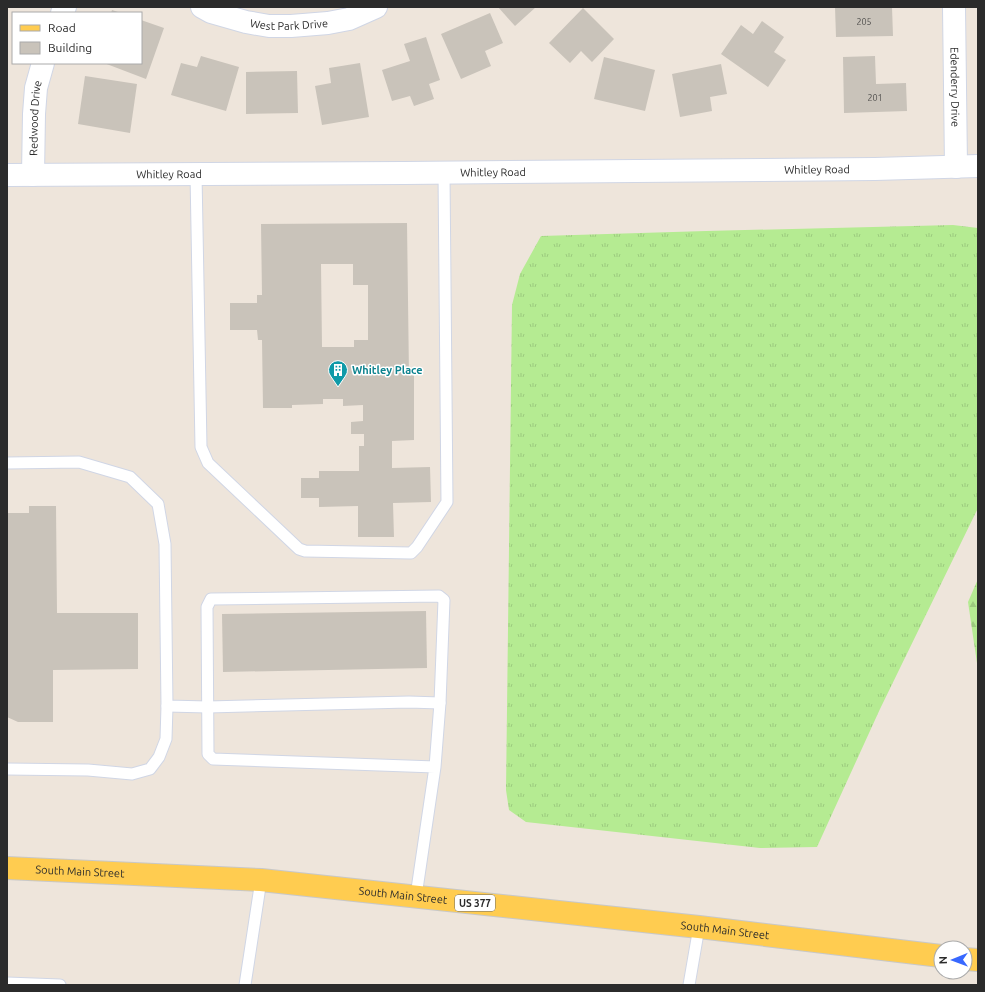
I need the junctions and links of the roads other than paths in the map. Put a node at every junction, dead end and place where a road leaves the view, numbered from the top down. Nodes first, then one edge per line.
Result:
1 (202, 7) edge
2 (376, 7) edge
3 (954, 7) edge
4 (43, 64) edge
5 (978, 166) edge
6 (956, 167) junction
7 (444, 173) junction
8 (196, 174) junction
9 (7, 175) edge
10 (33, 175) junction
11 (7, 463) edge
12 (440, 704) junction
13 (167, 706) junction
14 (208, 707) junction
15 (435, 767) junction
16 (7, 768) edge
17 (7, 868) edge
18 (261, 880) junction
19 (416, 896) junction
20 (699, 927) junction
21 (933, 955) edge
22 (7, 983) edge
23 (24, 984) edge
24 (60, 985) edge
25 (245, 985) edge
26 (689, 985) edge

1 - 2 street, West Park Drive
3 - 6 street, Edenderry Drive
4 - 10 street, Redwood Drive
5 - 6 street, Whitley Road
6 - 7 street, Whitley Road
7 - 8 street, Whitley Road
7 - 8 lane
8 - 10 street, Whitley Road
9 - 10 street, Whitley Road
11 - 13 lane
12 - 14 lane
12 - 14 lane
12 - 15 lane
13 - 14 lane
13 - 16 lane
14 - 15 lane
15 - 19 lane
17 - 18 main road, South Main Street / US 377
18 - 19 main road, South Main Street / US 377
18 - 25 lane
19 - 20 main road, South Main Street / US 377
20 - 21 main road, South Main Street / US 377
20 - 26 lane
22 - 23 lane
23 - 24 lane

